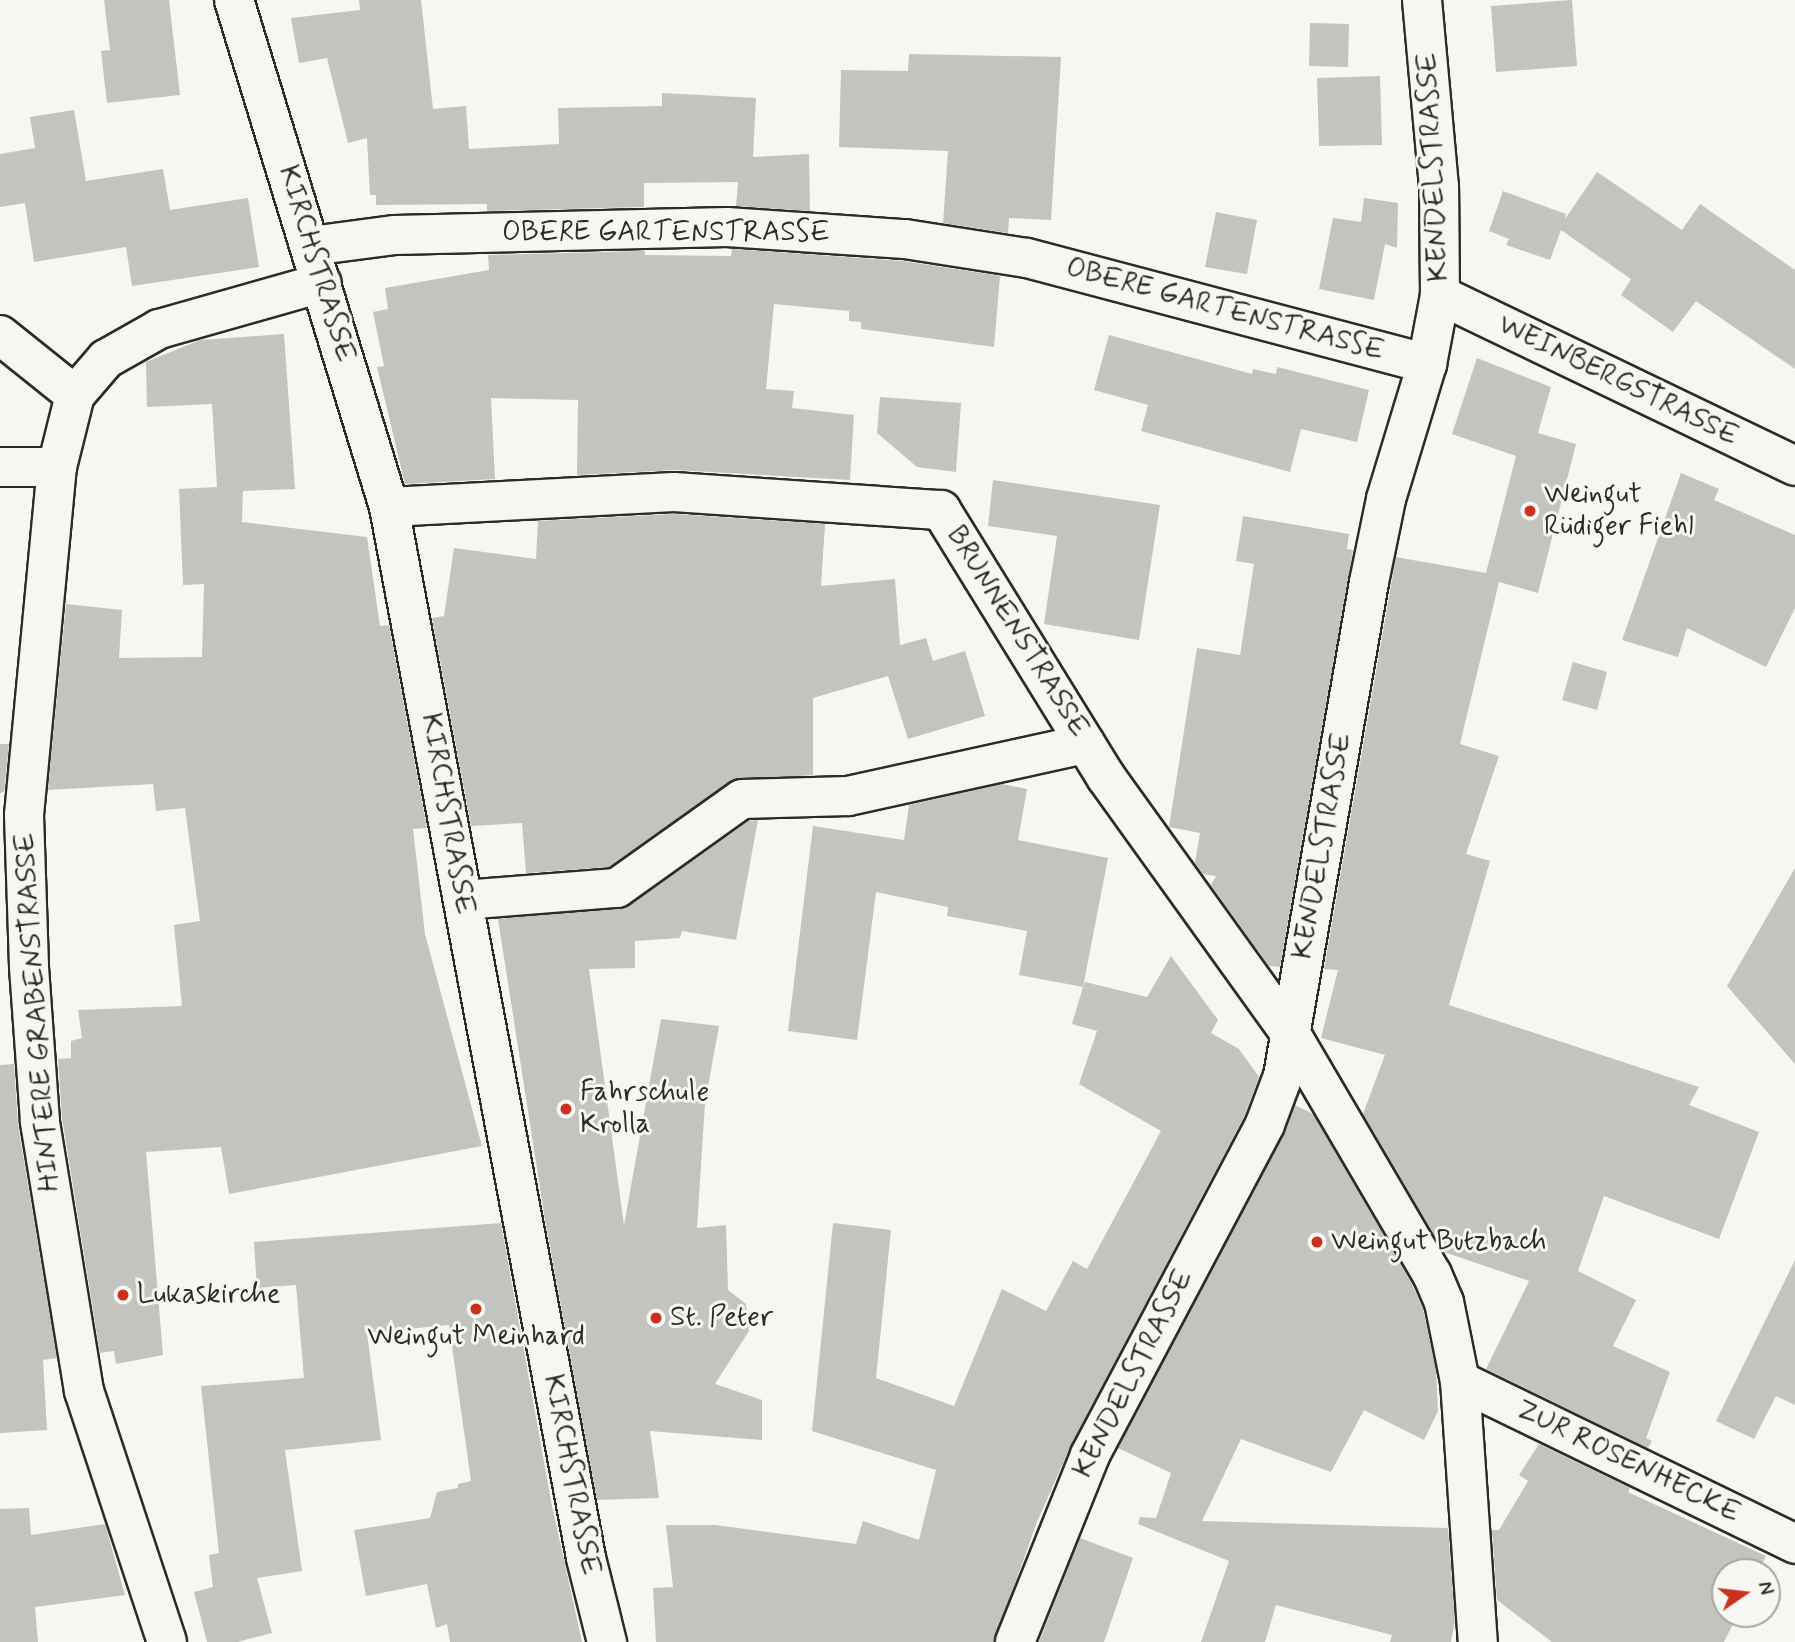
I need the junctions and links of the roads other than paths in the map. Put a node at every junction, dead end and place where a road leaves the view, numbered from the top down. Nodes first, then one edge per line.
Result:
1 (234, 0) edge
2 (1422, 0) edge
3 (311, 246) junction
4 (322, 283) junction
5 (1440, 295) junction
6 (0, 335) edge
7 (1427, 364) junction
8 (75, 395) junction
9 (1795, 466) edge
10 (0, 467) edge
11 (57, 467) junction
12 (389, 507) junction
13 (1085, 744) junction
14 (463, 900) junction
15 (1291, 1034) junction
16 (1460, 1381) junction
17 (1791, 1531) edge
18 (167, 1642) edge
19 (607, 1642) edge
20 (1015, 1642) edge
21 (1478, 1642) edge

1 - 3 street, KIRCHSTRASSE
2 - 5 street, KENDELSTRASSE
3 - 4 street, KIRCHSTRASSE
3 - 7 street, OBERE GARTENSTRASSE
4 - 8 street, HINTERE GRABENSTRASSE
4 - 12 street, KIRCHSTRASSE
5 - 7 street, KENDELSTRASSE
5 - 9 street, WEINBERGSTRASSE
6 - 8 street
7 - 15 street, KENDELSTRASSE
8 - 11 street, HINTERE GRABENSTRASSE
10 - 11 street
11 - 18 street, HINTERE GRABENSTRASSE
12 - 13 street, BRUNNENSTRASSE
12 - 14 street, KIRCHSTRASSE
13 - 14 street
13 - 15 street, BRUNNENSTRASSE
14 - 19 street, KIRCHSTRASSE
15 - 16 street, BRUNNENSTRASSE
15 - 20 street, KENDELSTRASSE
16 - 17 street, ZUR ROSENHECKE
16 - 21 street, BRUNNENSTRASSE

